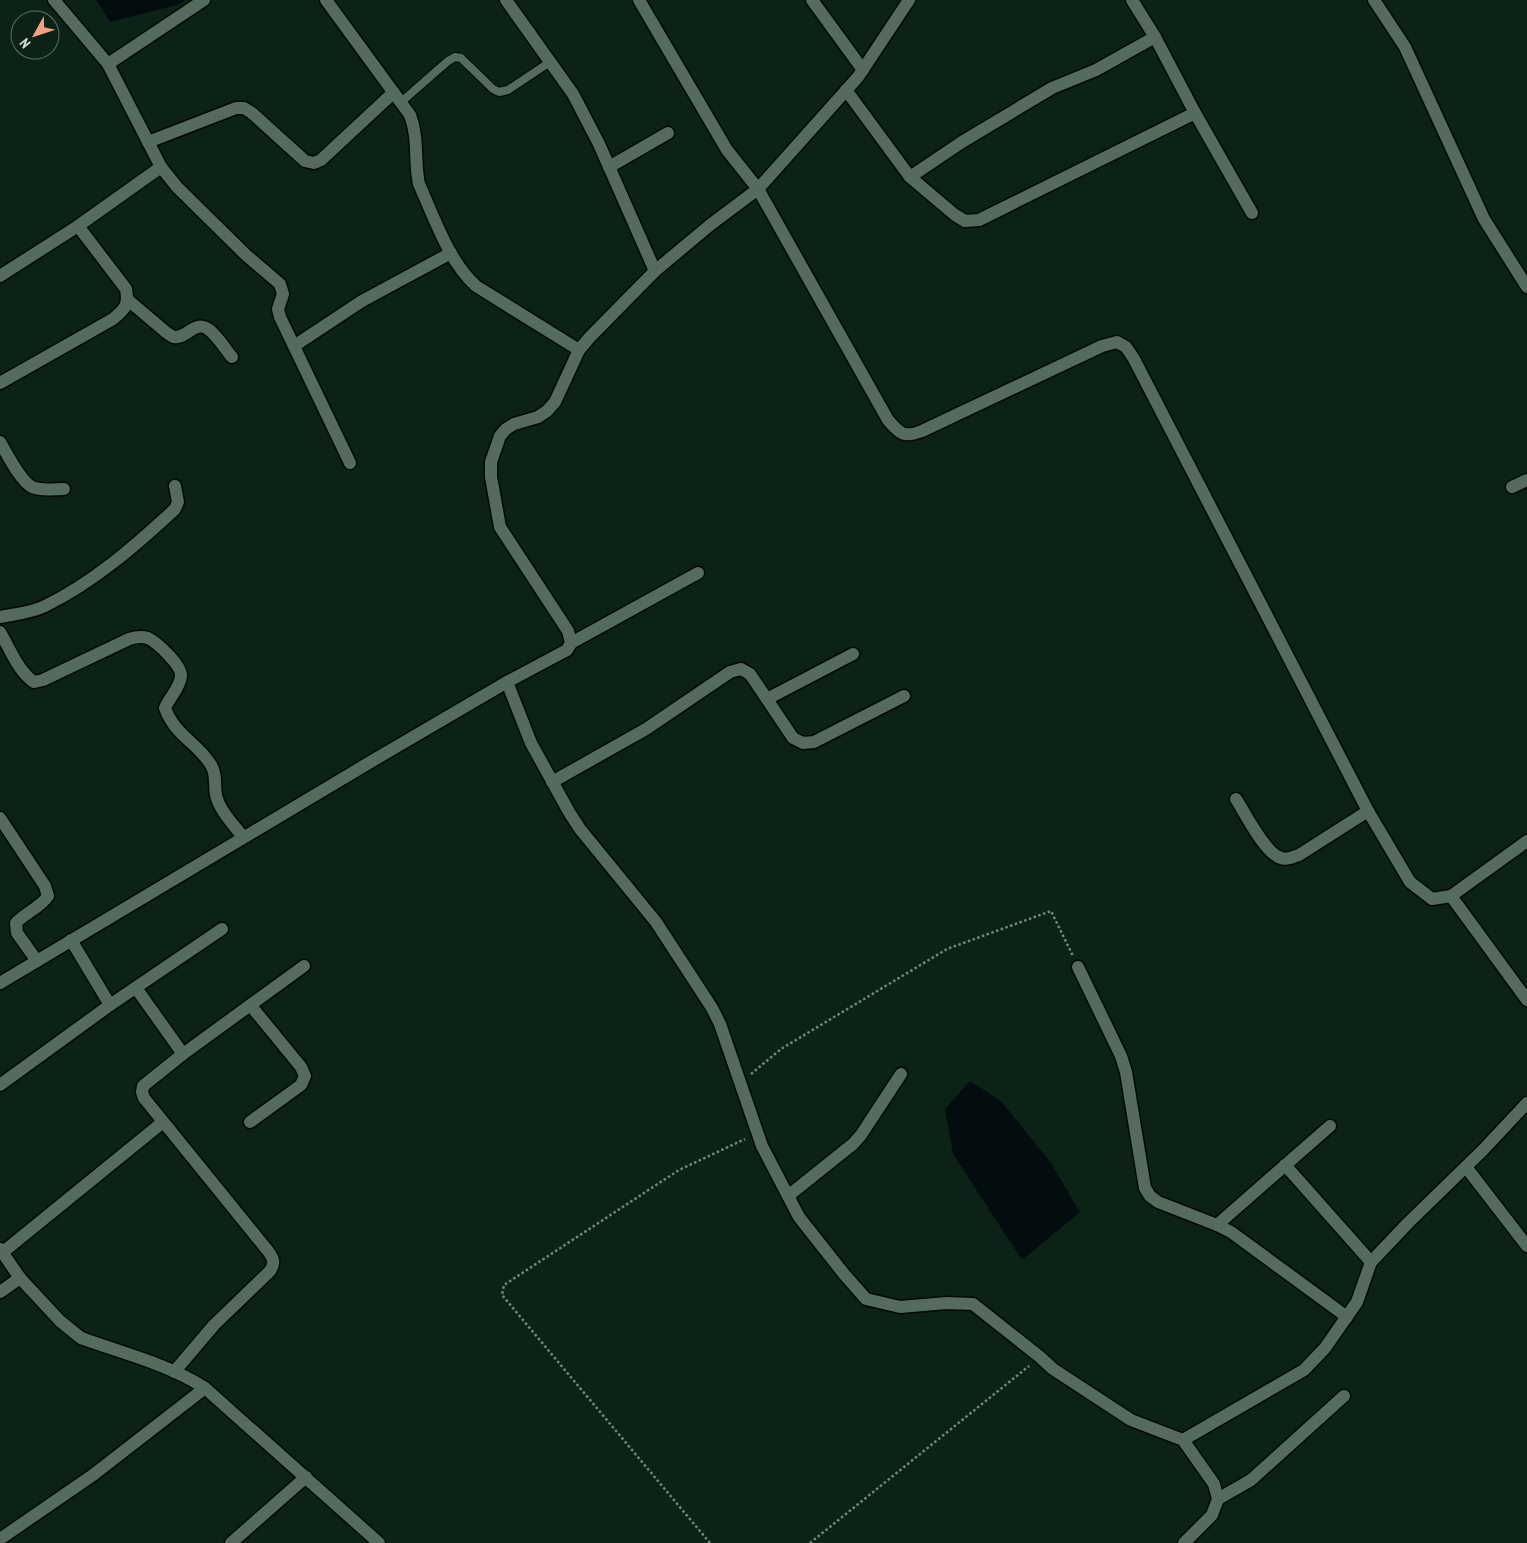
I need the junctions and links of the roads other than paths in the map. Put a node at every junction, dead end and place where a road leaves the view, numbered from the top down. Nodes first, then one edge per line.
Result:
1 (54, 0) edge
2 (204, 0) edge
3 (326, 0) edge
4 (506, 0) edge
5 (639, 0) edge
6 (812, 0) edge
7 (909, 0) edge
8 (1132, 0) edge
9 (1374, 0) edge
10 (1155, 37) junction
11 (550, 62) junction
12 (108, 64) junction
13 (863, 70) junction
14 (846, 90) junction
15 (397, 98) junction
16 (1195, 113) junction
17 (668, 133) dead end
18 (148, 142) junction
19 (161, 167) junction
20 (609, 167) junction
21 (910, 177) junction
22 (758, 189) junction
23 (1252, 213) dead end
24 (78, 226) junction
25 (451, 252) junction
26 (655, 271) junction
27 (0, 276) edge
28 (1527, 287) edge
29 (128, 300) junction
30 (294, 346) junction
31 (580, 350) junction
32 (232, 357) dead end
33 (0, 383) edge
34 (0, 442) edge
35 (350, 463) dead end
36 (1527, 480) edge
37 (175, 486) dead end
38 (1512, 487) dead end
39 (64, 489) dead end
40 (698, 574) dead end
41 (0, 617) edge
42 (0, 632) edge
43 (571, 643) junction
44 (853, 654) dead end
45 (507, 682) junction
46 (904, 696) dead end
47 (767, 699) junction
48 (552, 782) junction
49 (1236, 799) dead end
50 (1368, 811) junction
51 (0, 818) edge
52 (243, 837) junction
53 (1527, 841) edge
54 (1450, 896) junction
55 (222, 929) dead end
56 (70, 940) junction
57 (37, 960) junction
58 (304, 966) dead end
59 (1078, 967) road end
60 (0, 983) edge
61 (136, 988) junction
62 (1527, 1000) edge
63 (110, 1006) junction
64 (251, 1006) junction
65 (182, 1054) junction
66 (901, 1074) dead end
67 (0, 1084) edge
68 (1527, 1103) edge
69 (162, 1122) junction
70 (250, 1122) dead end
71 (1330, 1126) dead end
72 (1286, 1165) junction
73 (1466, 1167) junction
74 (788, 1196) junction
75 (1218, 1224) junction
76 (1527, 1246) edge
77 (2, 1251) edge
78 (1371, 1262) junction
79 (20, 1278) junction
80 (0, 1292) edge
81 (1347, 1317) junction
82 (174, 1372) junction
83 (205, 1388) junction
84 (1344, 1396) dead end
85 (1183, 1440) junction
86 (306, 1477) junction
87 (1218, 1500) junction
88 (0, 1539) edge
89 (231, 1543) edge
90 (380, 1543) edge
91 (1184, 1543) edge

1 - 12 street
2 - 12 street
3 - 15 street
4 - 11 street
5 - 22 street
6 - 13 street
7 - 13 street
8 - 10 street
9 - 28 street
10 - 16 street
10 - 21 street
11 - 15 lane
11 - 20 street
12 - 18 street
13 - 14 street
14 - 21 street
14 - 22 street
15 - 18 street
15 - 25 street
16 - 21 street
16 - 23 street
17 - 20 street
18 - 19 street
19 - 24 street
19 - 30 street
20 - 26 street
22 - 26 street
22 - 50 street
24 - 27 street
24 - 29 street
25 - 30 street
25 - 31 street
26 - 31 street
29 - 32 street
29 - 33 street
30 - 35 street
31 - 43 street
34 - 39 street
36 - 38 street
37 - 41 street
40 - 43 street
42 - 52 street
43 - 45 street
44 - 47 street
45 - 48 street
45 - 52 street
46 - 47 street
47 - 48 street
48 - 74 street
49 - 50 street
50 - 54 street
51 - 57 street
52 - 56 street
53 - 54 street
54 - 62 street
55 - 61 street
56 - 57 street
56 - 63 street
57 - 60 street
58 - 64 street
59 - 75 street
61 - 63 street
61 - 65 street
63 - 67 street
64 - 65 street
64 - 70 street
65 - 69 street
66 - 74 street
68 - 73 street
69 - 77 street
69 - 82 street
71 - 72 street
72 - 75 street
72 - 78 street
73 - 76 street
73 - 78 street
74 - 85 street
75 - 81 street
77 - 79 street
78 - 81 street
79 - 80 street
79 - 82 street
81 - 85 street
82 - 83 street
83 - 86 street
83 - 88 street
84 - 87 street
85 - 87 street
86 - 89 street
86 - 90 street
87 - 91 street

